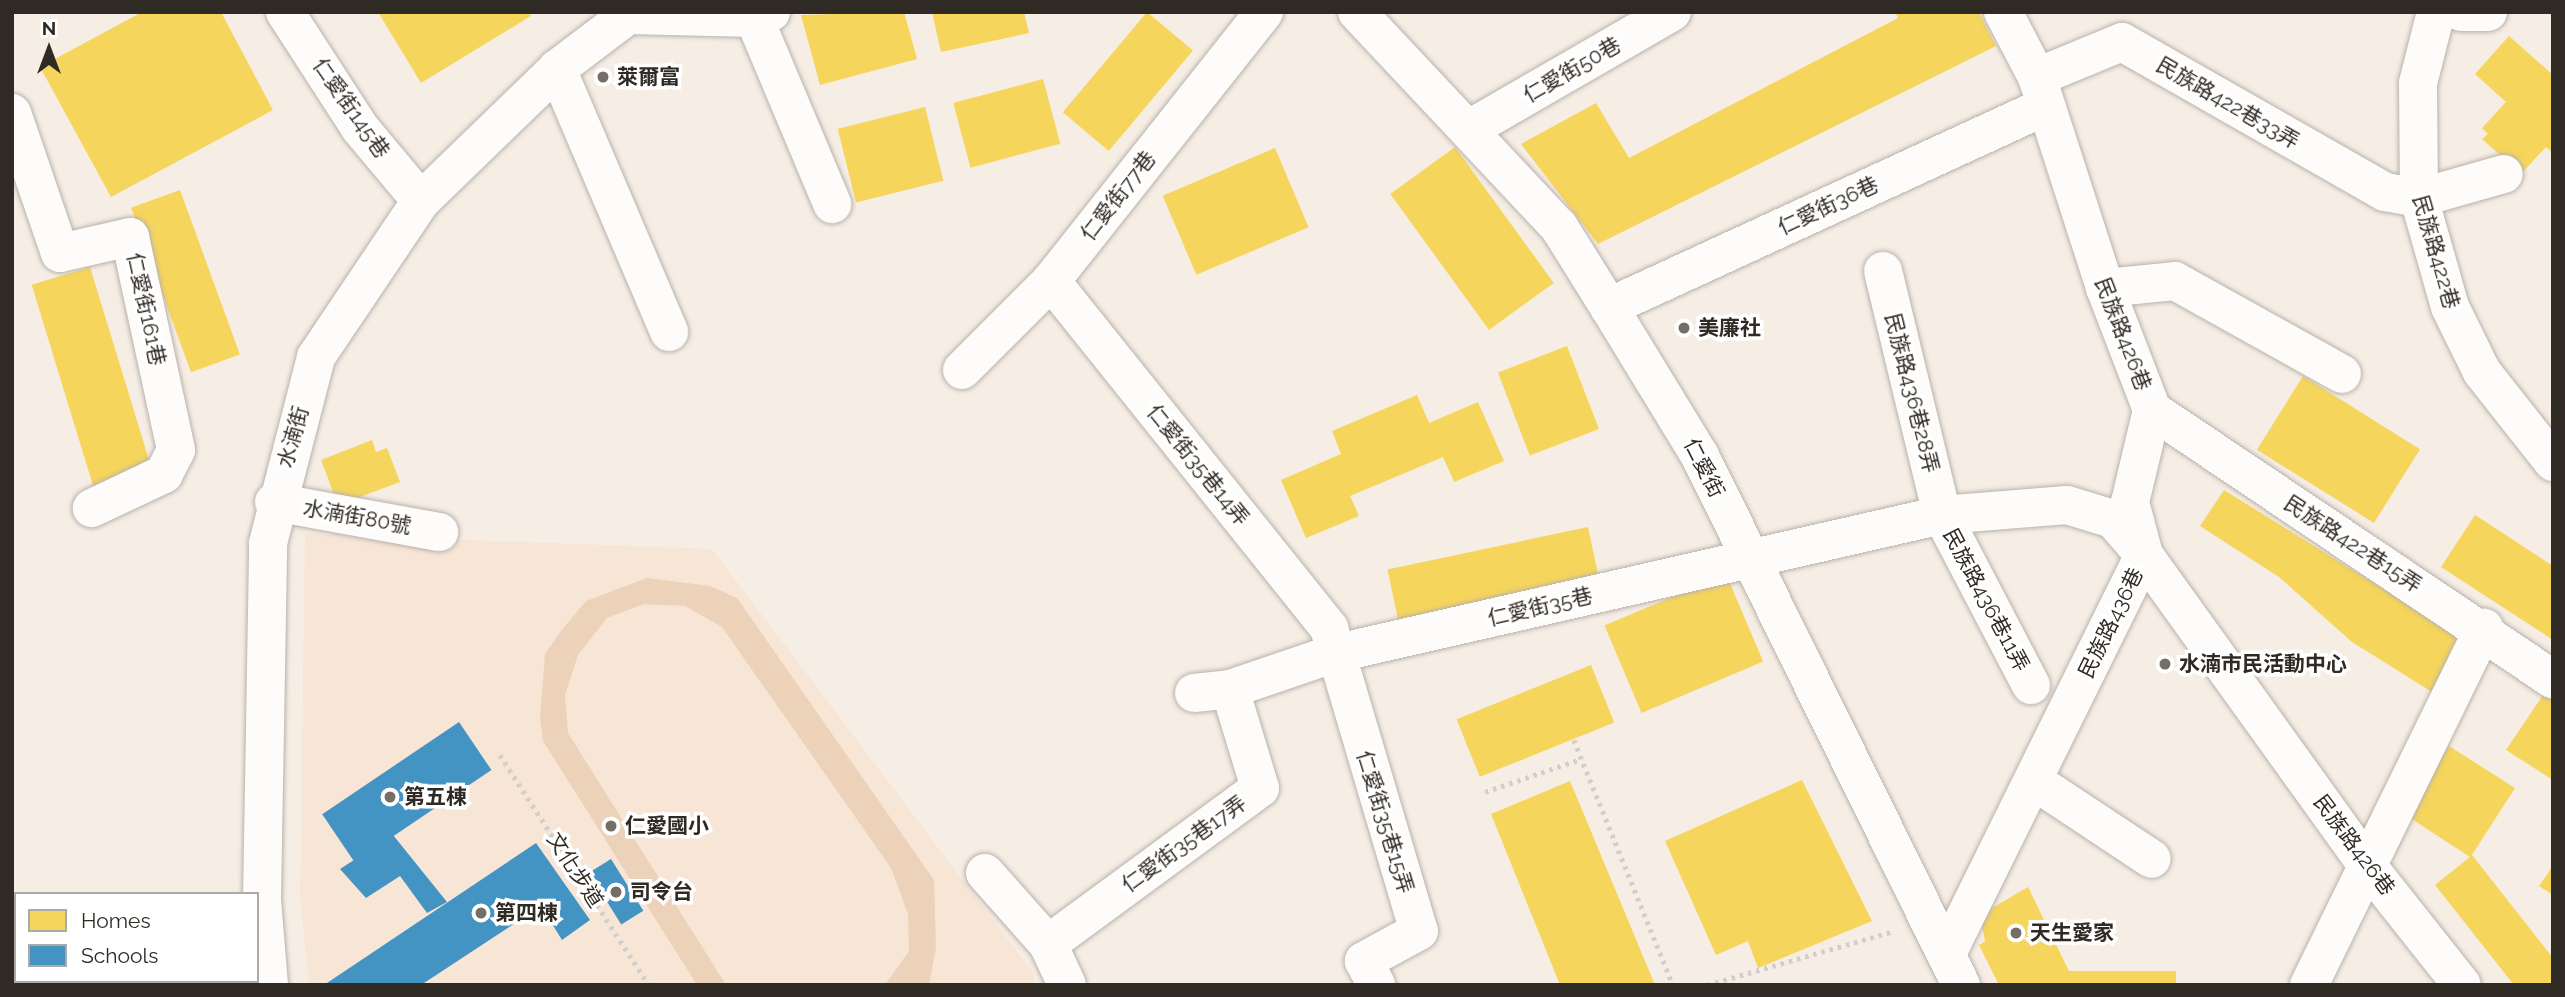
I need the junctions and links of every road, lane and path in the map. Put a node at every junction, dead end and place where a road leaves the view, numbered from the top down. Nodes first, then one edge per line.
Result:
1 (285, 12) edge
2 (1264, 12) edge
3 (1356, 12) edge
4 (1672, 12) edge
5 (2003, 12) edge
6 (2436, 12) edge
7 (2461, 12) edge
8 (2488, 12) edge
9 (630, 13) edge
10 (763, 15) edge
11 (557, 69) junction
12 (2042, 91) junction
13 (12, 113) edge
14 (1471, 128) junction
15 (2504, 174) dead end
16 (2419, 198) junction
17 (421, 201) junction
18 (832, 204) dead end
19 (1883, 271) dead end
20 (1051, 281) junction
21 (2105, 288) junction
22 (1609, 307) junction
23 (669, 332) dead end
24 (962, 370) dead end
25 (2342, 374) dead end
26 (2152, 410) junction
27 (2553, 462) edge
28 (274, 502) junction
29 (92, 508) dead end
30 (1942, 515) junction
31 (439, 532) dead end
32 (2144, 555) junction
33 (1748, 559) junction
34 (2484, 628) junction
35 (1333, 654) junction
36 (2553, 679) edge
37 (2031, 685) dead end
38 (1574, 740) dead end
39 (500, 755) dead end
40 (1581, 759) junction
41 (2034, 781) junction
42 (1485, 792) dead end
43 (2152, 859) dead end
44 (2366, 864) junction
45 (985, 873) dead end
46 (1929, 921) junction
47 (1048, 944) junction
48 (1954, 970) edge
49 (1370, 973) edge
50 (269, 985) edge
51 (649, 985) edge
52 (1067, 985) edge
53 (1673, 985) edge
54 (1707, 985) edge
55 (2309, 985) edge
56 (2462, 985) edge

1 - 17 street, 仁愛街145巷
2 - 20 street, 仁愛街77巷
3 - 14 street, 仁愛街
4 - 14 street, 仁愛街50巷
5 - 12 street, 民族路426巷
6 - 16 street, 民族路422巷
7 - 8 street
9 - 10 street
9 - 11 street, 水湳街
10 - 18 street
11 - 17 street, 水湳街
11 - 23 street
12 - 16 street, 民族路422巷33弄
12 - 21 street, 民族路426巷
12 - 22 street, 仁愛街36巷
13 - 29 street, 仁愛街161巷
14 - 22 street, 仁愛街
15 - 16 street
16 - 27 street, 民族路422巷
17 - 28 street, 水湳街
19 - 30 street, 民族路436巷28弄
20 - 24 street, 仁愛街77巷
20 - 35 street, 仁愛街35巷14弄
21 - 25 street
21 - 26 street, 民族路426巷
22 - 33 street, 仁愛街
26 - 32 street, 民族路426巷
26 - 34 street, 民族路422巷15弄
28 - 31 street, 水湳街80號
28 - 50 street, 水湳街
30 - 32 street, 民族路436巷
30 - 33 street, 民族路436巷
30 - 37 street, 民族路436巷11弄
32 - 41 street, 民族路436巷
32 - 44 street, 民族路426巷
33 - 35 street, 仁愛街35巷
33 - 46 street, 仁愛街
34 - 36 street, 民族路422巷15弄
34 - 44 street
35 - 47 street, 仁愛街35巷17弄
35 - 49 street, 仁愛街35巷15弄
38 - 40 path
39 - 51 path, 文化步道
40 - 42 path
40 - 53 path
41 - 43 street
41 - 48 street, 民族路436巷
44 - 55 street
44 - 56 street, 民族路426巷
45 - 47 street
46 - 48 street, 仁愛街
46 - 54 path
47 - 52 street

